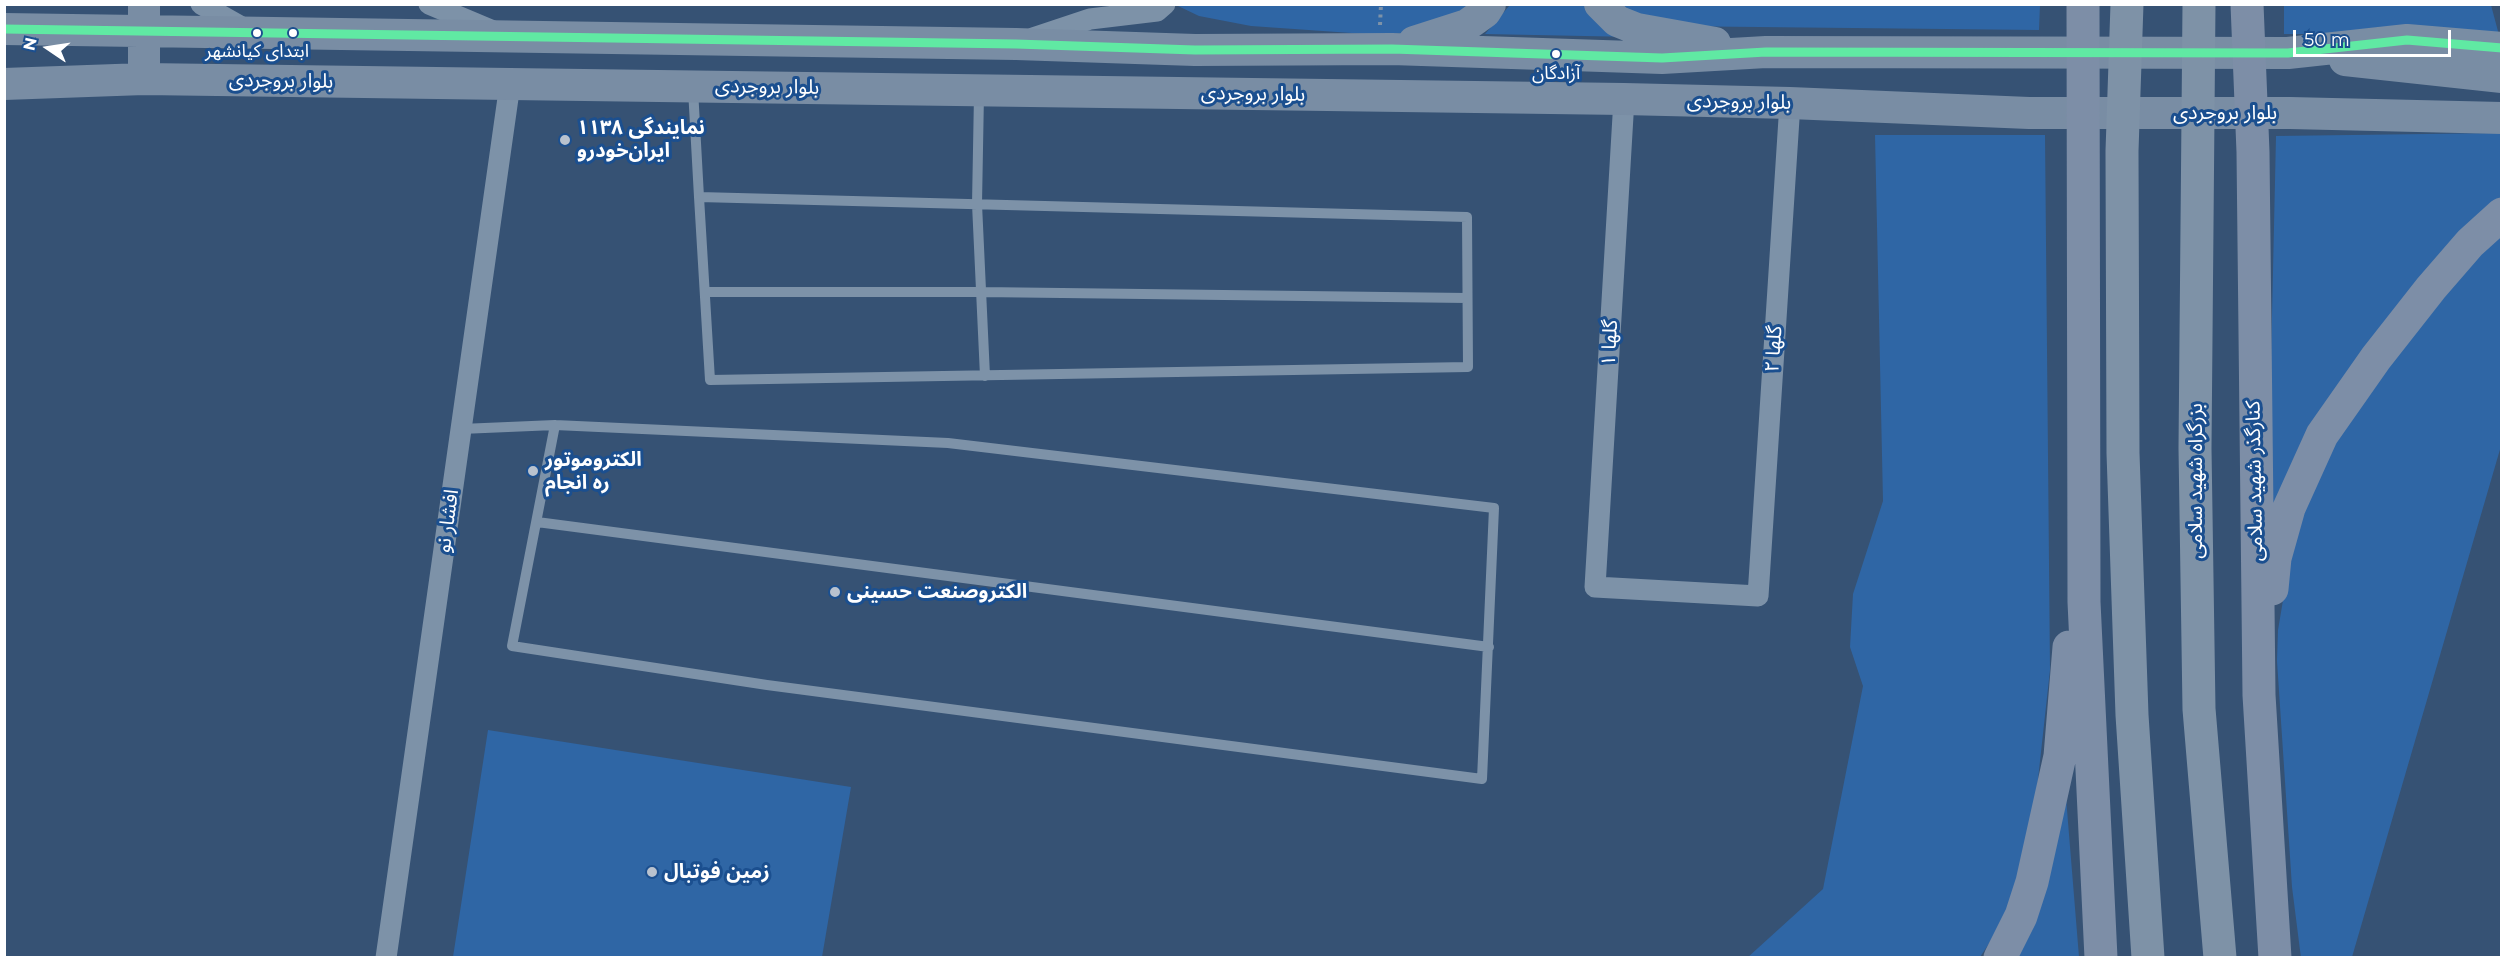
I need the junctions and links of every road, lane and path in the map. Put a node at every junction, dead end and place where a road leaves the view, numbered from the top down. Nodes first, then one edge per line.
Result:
1 (201, 4) edge
2 (429, 4) edge
3 (1165, 4) edge
4 (1381, 4) edge
5 (1490, 4) edge
6 (1600, 4) edge
7 (2083, 4) edge
8 (2127, 4) edge
9 (2199, 4) edge
10 (2247, 4) edge
11 (144, 17) edge
12 (4, 29) edge
13 (251, 32) junction
14 (504, 36) junction
15 (1386, 42) junction
16 (1016, 44) junction
17 (2502, 48) edge
18 (1766, 52) junction
19 (2288, 53) junction
20 (2502, 77) edge
21 (144, 79) junction
22 (4, 84) edge
23 (510, 84) junction
24 (693, 86) junction
25 (979, 90) junction
26 (1624, 99) junction
27 (1790, 103) junction
28 (2502, 117) edge
29 (699, 196) junction
30 (977, 204) junction
31 (2502, 214) edge
32 (705, 292) junction
33 (981, 292) junction
34 (1467, 298) junction
35 (985, 376) junction
36 (555, 425) junction
37 (461, 429) junction
38 (537, 522) junction
39 (1758, 596) joint
40 (2084, 602) junction
41 (1489, 647) junction
42 (2259, 695) junction
43 (2268, 866) junction
44 (386, 957) edge
45 (2000, 957) edge
46 (2101, 957) edge
47 (2148, 957) edge
48 (2220, 957) edge
49 (2275, 957) edge
50 (2289, 957) edge

1 - 13 street
2 - 14 street
3 - 16 street
4 - 15 path
5 - 15 main road
6 - 18 main road
7 - 40 main road
8 - 47 highway
9 - 48 highway, بزرگراه شهید سلامی
10 - 42 main road, کنارگذر شهید سلامی
11 - 12 main road
11 - 13 main road
11 - 21 main road
13 - 14 main road
14 - 16 main road
15 - 16 main road
15 - 18 main road
17 - 19 main road
18 - 19 main road
19 - 20 main road
21 - 22 main road, بلوار بروجردی
21 - 23 main road, بلوار بروجردی
23 - 24 main road, بلوار بروجردی
23 - 37 street, افشار نو
24 - 25 main road, بلوار بروجردی
24 - 29 lane
25 - 26 main road, بلوار بروجردی
25 - 30 lane
26 - 27 main road, بلوار بروجردی
26 - 39 street, گلها ۱
27 - 28 main road, بلوار بروجردی
27 - 39 street, گلها ۲
29 - 30 lane
29 - 32 lane
30 - 33 lane
30 - 34 lane
31 - 42 main road
32 - 33 lane
32 - 35 lane
33 - 34 lane
33 - 35 lane
34 - 35 lane
36 - 37 lane
36 - 38 lane
36 - 41 lane
37 - 44 street, افشار نو
38 - 41 lane
38 - 41 lane
40 - 45 main road
40 - 46 main road
42 - 43 main road, کنارگذر شهید سلامی
43 - 49 main road, کنارگذر شهید سلامی
43 - 50 main road

